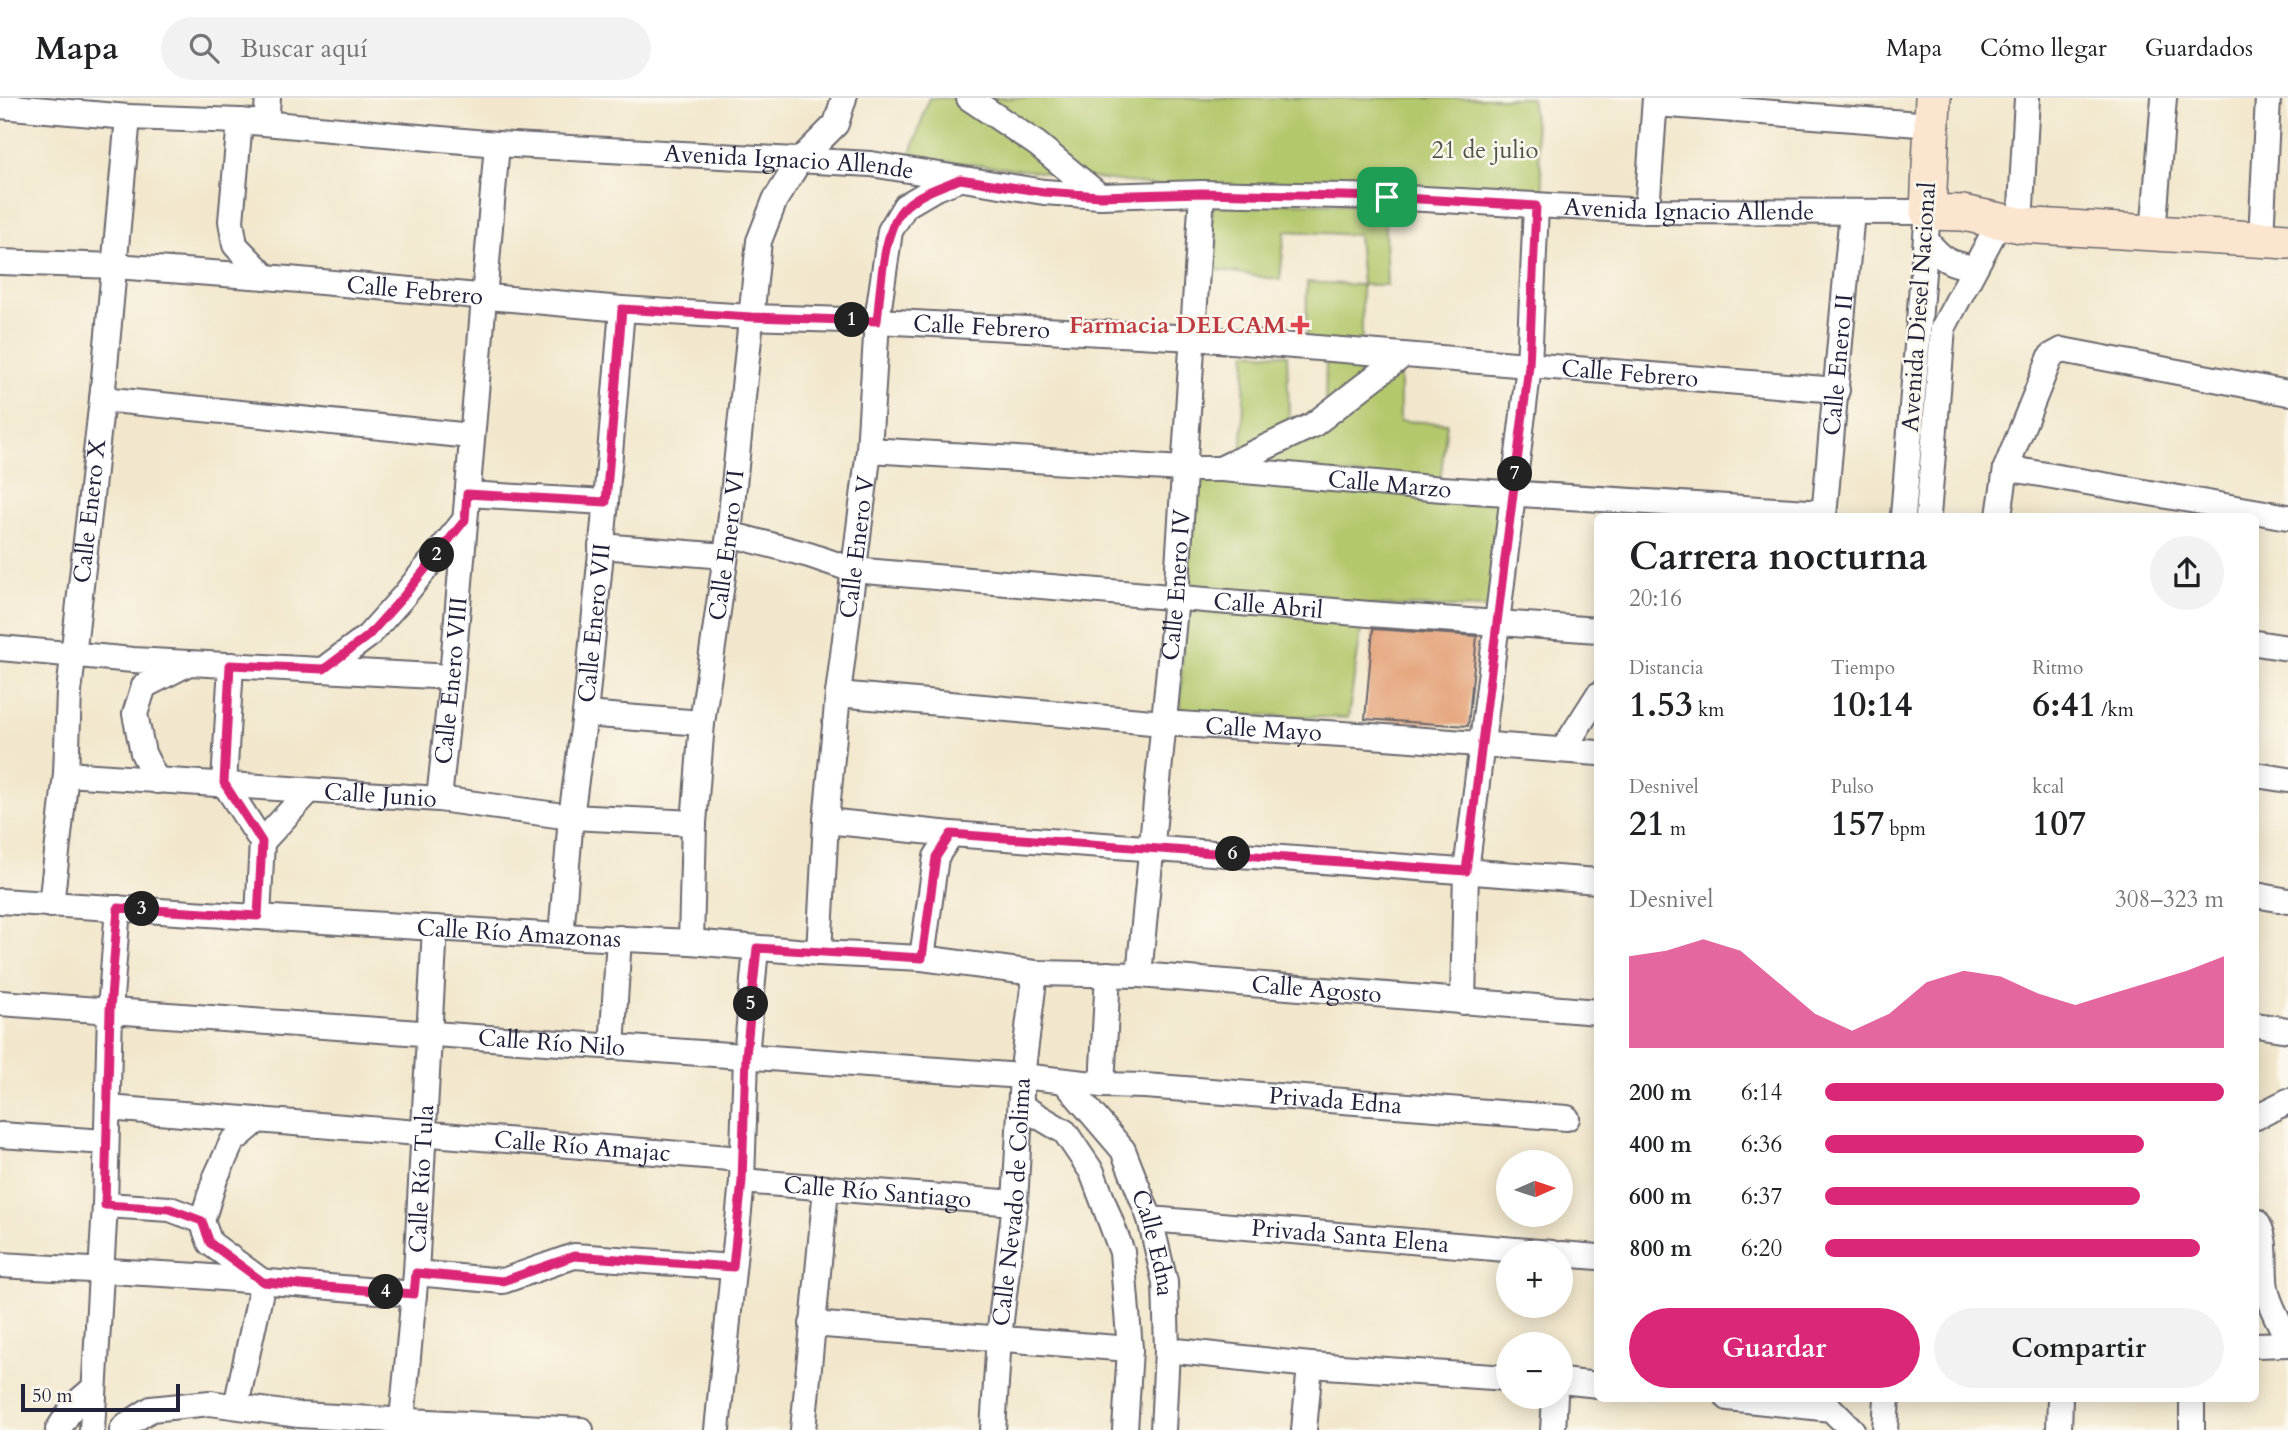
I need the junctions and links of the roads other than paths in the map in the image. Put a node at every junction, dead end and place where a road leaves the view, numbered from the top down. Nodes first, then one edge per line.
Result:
1 (268, 98) edge
2 (844, 98) edge
3 (969, 98) edge
4 (2027, 98) edge
5 (2164, 98) edge
6 (1655, 101) edge
7 (2268, 102) edge
8 (0, 106) edge
9 (1932, 112) edge
10 (128, 117) junction
11 (240, 121) junction
12 (267, 123) junction
13 (497, 144) junction
14 (800, 160) junction
15 (960, 179) junction
16 (1202, 193) junction
17 (1100, 196) junction
18 (1536, 206) junction
19 (1647, 211) junction
20 (1852, 212) junction
21 (2010, 223) junction
22 (1928, 226) junction
23 (2152, 234) junction
24 (2274, 239) edge
25 (0, 262) edge
26 (115, 266) junction
27 (1973, 268) junction
28 (266, 277) junction
29 (485, 296) junction
30 (622, 309) junction
31 (751, 317) junction
32 (877, 321) junction
33 (1194, 338) junction
34 (1402, 356) junction
35 (1529, 366) junction
36 (1837, 390) junction
37 (2288, 393) edge
38 (102, 399) junction
39 (471, 436) junction
40 (869, 450) junction
41 (1222, 468) junction
42 (2006, 468) junction
43 (1184, 469) junction
44 (1513, 492) junction
45 (467, 494) junction
46 (606, 502) junction
47 (1797, 513) edge
48 (1824, 513) edge
49 (1903, 513) edge
50 (1928, 513) edge
51 (1998, 513) edge
52 (2288, 517) edge
53 (465, 520) junction
54 (727, 545) junction
55 (601, 546) junction
56 (853, 570) junction
57 (1176, 598) junction
58 (1497, 624) junction
59 (1594, 631) edge
60 (2259, 643) edge
61 (0, 648) edge
62 (2288, 648) edge
63 (74, 654) junction
64 (190, 663) junction
65 (230, 665) junction
66 (324, 669) junction
67 (452, 677) junction
68 (838, 694) junction
69 (1594, 701) edge
70 (585, 714) junction
71 (702, 723) junction
72 (1163, 723) junction
73 (1482, 744) junction
74 (1563, 750) junction
75 (1594, 753) edge
76 (66, 774) junction
77 (2259, 775) edge
78 (2288, 780) edge
79 (157, 781) junction
80 (224, 783) junction
81 (309, 791) junction
82 (439, 799) junction
83 (571, 817) junction
84 (826, 821) junction
85 (694, 823) junction
86 (951, 834) junction
87 (262, 842) junction
88 (1150, 848) junction
89 (1466, 871) junction
90 (1594, 881) edge
91 (2259, 896) edge
92 (0, 901) edge
93 (2288, 901) edge
94 (51, 905) junction
95 (118, 908) junction
96 (258, 916) junction
97 (435, 928) junction
98 (561, 936) junction
99 (618, 938) junction
100 (691, 942) junction
101 (757, 948) junction
102 (819, 953) junction
103 (922, 958) junction
104 (1035, 972) junction
105 (1108, 974) junction
106 (1139, 975) junction
107 (1463, 1002) junction
108 (0, 1003) edge
109 (110, 1010) junction
110 (1594, 1012) edge
111 (2259, 1025) edge
112 (2288, 1030) edge
113 (428, 1033) junction
114 (612, 1047) junction
115 (746, 1056) junction
116 (1022, 1076) junction
117 (1064, 1081) junction
118 (1102, 1085) junction
119 (2288, 1101) edge
120 (1021, 1106) junction
121 (108, 1108) junction
122 (2259, 1116) edge
123 (1567, 1118) dead end
124 (258, 1120) junction
125 (424, 1132) junction
126 (0, 1135) edge
127 (106, 1142) junction
128 (742, 1170) junction
129 (826, 1188) junction
130 (1015, 1203) junction
131 (105, 1205) junction
132 (1150, 1219) junction
133 (202, 1221) junction
134 (2259, 1225) edge
135 (1496, 1248) edge
136 (1573, 1255) edge
137 (1594, 1257) edge
138 (0, 1265) edge
139 (733, 1267) junction
140 (101, 1270) junction
141 (263, 1282) junction
142 (415, 1283) junction
143 (812, 1324) junction
144 (999, 1337) junction
145 (2288, 1342) edge
146 (2259, 1345) edge
147 (1130, 1349) junction
148 (1167, 1350) junction
149 (1310, 1365) junction
150 (1496, 1377) edge
151 (1573, 1382) edge
152 (1594, 1385) edge
153 (94, 1388) junction
154 (1757, 1402) edge
155 (1886, 1402) edge
156 (2060, 1402) edge
157 (2192, 1402) edge
158 (236, 1406) junction
159 (1554, 1409) edge
160 (1831, 1412) edge
161 (298, 1422) edge
162 (401, 1424) edge
163 (58, 1430) edge
164 (92, 1430) edge
165 (122, 1430) edge
166 (581, 1430) edge
167 (717, 1430) edge
168 (803, 1430) edge
169 (992, 1430) edge
170 (1125, 1430) edge
171 (1163, 1430) edge
172 (1304, 1430) edge
173 (1553, 1430) edge
174 (1852, 1430) edge
175 (1885, 1430) edge
176 (2059, 1430) edge
177 (2192, 1430) edge

1 - 12 street
2 - 14 street, Calle Enero VI
3 - 17 street
4 - 21 street
5 - 23 street
6 - 9 street
6 - 19 street
7 - 24 street
8 - 10 street, Avenida Ignacio Allende
9 - 22 street, Avenida Diesel Nacional
10 - 11 street, Avenida Ignacio Allende
10 - 26 street, Calle Enero X
11 - 12 street, Avenida Ignacio Allende
11 - 28 street
12 - 13 street, Avenida Ignacio Allende
13 - 14 street, Avenida Ignacio Allende
13 - 29 street, Calle Enero VIII
14 - 15 street, Avenida Ignacio Allende
14 - 31 street, Calle Enero VI
15 - 17 street, Avenida Ignacio Allende
15 - 32 street, Calle Enero V
16 - 17 street, Avenida Ignacio Allende
16 - 18 street, Avenida Ignacio Allende
16 - 33 street, Calle Enero IV
18 - 19 street, Avenida Ignacio Allende
18 - 35 street
19 - 20 street, Avenida Ignacio Allende
20 - 22 street, Avenida Ignacio Allende
20 - 36 street, Calle Enero II
21 - 22 street, Avenida Ignacio Allende
21 - 23 street, Avenida Ignacio Allende
21 - 27 street
22 - 27 street
22 - 49 street, Avenida Diesel Nacional
23 - 24 street, Avenida Ignacio Allende
25 - 26 street, Calle Febrero
26 - 28 street, Calle Febrero
26 - 38 street, Calle Enero X
27 - 50 street
28 - 29 street, Calle Febrero
29 - 30 street, Calle Febrero
29 - 39 street, Calle Enero VIII
30 - 31 street, Calle Febrero
30 - 46 street, Calle Enero VII
31 - 32 street, Calle Febrero
31 - 54 street, Calle Enero VI
32 - 33 street, Calle Febrero
32 - 40 street, Calle Enero V
33 - 34 street, Calle Febrero
33 - 43 street, Calle Enero IV
34 - 35 street, Calle Febrero
34 - 41 street
35 - 36 street, Calle Febrero
35 - 44 street
36 - 48 street, Calle Enero II
37 - 42 street
38 - 39 street
38 - 63 street, Calle Enero X
39 - 45 street, Calle Enero VIII
40 - 43 street, Calle Marzo
40 - 56 street, Calle Enero V
41 - 43 street, Calle Marzo
41 - 44 street, Calle Marzo
42 - 51 street
42 - 52 street
43 - 57 street, Calle Enero IV
44 - 47 street, Calle Marzo
44 - 58 street
45 - 46 street
45 - 53 street, Calle Enero VIII
46 - 55 street, Calle Enero VII
53 - 66 street
53 - 67 street, Calle Enero VIII
54 - 55 street, Calle Abril
54 - 56 street, Calle Abril
54 - 71 street, Calle Enero VI
55 - 70 street, Calle Enero VII
56 - 57 street, Calle Abril
56 - 68 street, Calle Enero V
57 - 58 street, Calle Abril
57 - 72 street, Calle Enero IV
58 - 59 street, Calle Abril
58 - 73 street
60 - 62 street
61 - 63 street
63 - 64 street
63 - 76 street, Calle Enero X
64 - 65 street
64 - 79 street
65 - 66 street
65 - 80 street
66 - 67 street
67 - 82 street, Calle Enero VIII
68 - 72 street, Calle Mayo
68 - 84 street, Calle Enero V
69 - 74 street
70 - 71 street
70 - 83 street, Calle Enero VII
71 - 85 street, Calle Enero VI
72 - 73 street, Calle Mayo
72 - 88 street, Calle Enero IV
73 - 74 street, Calle Mayo
73 - 89 street
74 - 75 street, Calle Mayo
76 - 79 street, Calle Junio
76 - 94 street, Calle Enero X
77 - 78 street
79 - 80 street, Calle Junio
80 - 81 street, Calle Junio
80 - 87 street
81 - 82 street, Calle Junio
81 - 87 street
82 - 83 street, Calle Junio
83 - 85 street, Calle Junio
83 - 98 street, Calle Enero VII
84 - 86 street
84 - 102 street, Calle Enero V
85 - 100 street, Calle Enero VI
86 - 88 street
86 - 103 street
87 - 96 street
88 - 89 street
88 - 106 street, Calle Enero IV
89 - 90 street
89 - 107 street
91 - 93 street
92 - 94 street, Calle Río Amazonas
94 - 95 street, Calle Río Amazonas
95 - 96 street, Calle Río Amazonas
95 - 109 street
96 - 97 street, Calle Río Amazonas
97 - 98 street, Calle Río Amazonas
97 - 113 street, Calle Río Tula
98 - 99 street, Calle Río Amazonas
99 - 100 street, Calle Río Amazonas
99 - 114 street
100 - 101 street, Calle Río Amazonas
101 - 102 street, Calle Río Amazonas
101 - 115 street
102 - 103 street, Calle Río Amazonas
103 - 104 street, Calle Río Amazonas
104 - 105 street, Calle Agosto
104 - 116 street, Calle Nevado de Colima
105 - 106 street, Calle Agosto
105 - 118 street
106 - 107 street, Calle Agosto
107 - 110 street, Calle Agosto
108 - 109 street, Calle Río Nilo
109 - 113 street, Calle Río Nilo
109 - 121 street
111 - 112 street
113 - 114 street, Calle Río Nilo
113 - 125 street, Calle Río Tula
114 - 115 street, Calle Río Nilo
115 - 116 street, Calle Río Nilo
115 - 128 street
116 - 117 street, Calle Río Nilo
116 - 120 street, Calle Nevado de Colima
117 - 118 street, Calle Río Nilo
117 - 132 street, Calle Edna
118 - 123 street, Privada Edna
119 - 122 street
120 - 130 street, Calle Nevado de Colima
120 - 147 street
121 - 124 street, Calle Río Amajac
121 - 127 street
124 - 125 street, Calle Río Amajac
124 - 133 street
125 - 128 street, Calle Río Amajac
125 - 142 street, Calle Río Tula
126 - 127 street
127 - 131 street
128 - 129 street, Calle Río Santiago
128 - 139 street
129 - 130 street, Calle Río Santiago
129 - 143 street
130 - 144 street, Calle Nevado de Colima
131 - 133 street
131 - 140 street
132 - 135 street, Privada Santa Elena
132 - 148 street, Calle Edna
133 - 141 street
134 - 145 street
136 - 137 street
138 - 140 street
139 - 142 street
139 - 167 street
140 - 141 street
140 - 153 street
141 - 142 street
141 - 158 street
142 - 162 street, Calle Río Tula
143 - 144 street
143 - 168 street
144 - 147 street
144 - 169 street, Calle Nevado de Colima
145 - 146 street
147 - 170 street
148 - 149 street
148 - 171 street, Calle Edna
149 - 150 street
149 - 172 street
151 - 152 street
153 - 163 street
153 - 164 street
154 - 160 street
155 - 175 street
156 - 176 street
157 - 177 street
158 - 161 street
158 - 165 street
159 - 173 street
160 - 174 street
161 - 162 street
162 - 166 street

